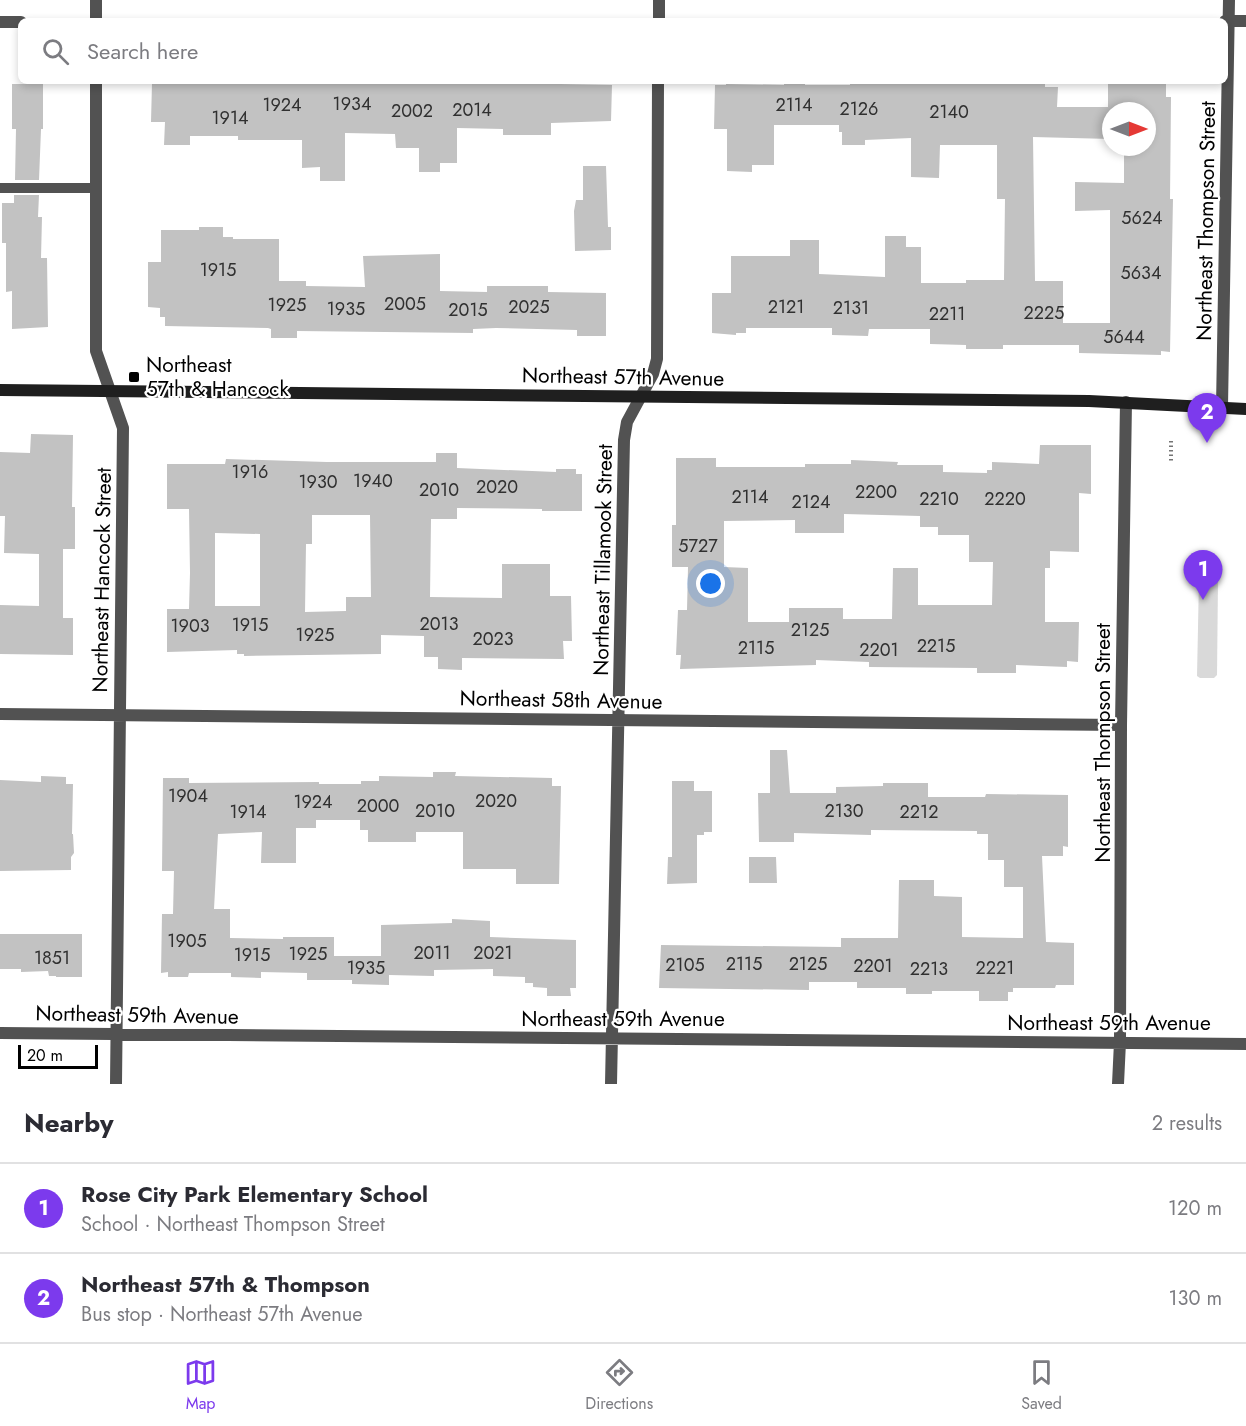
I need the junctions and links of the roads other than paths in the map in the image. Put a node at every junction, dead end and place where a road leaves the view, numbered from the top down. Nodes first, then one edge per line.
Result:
1 (96, 0) edge
2 (658, 0) edge
3 (1229, 0) edge
4 (96, 18) edge
5 (658, 18) edge
6 (1227, 18) edge
7 (1228, 21) edge
8 (1246, 21) edge
9 (0, 22) edge
10 (18, 22) edge
11 (96, 84) edge
12 (658, 84) edge
13 (1226, 84) edge
14 (0, 188) edge
15 (96, 188) junction
16 (0, 390) edge
17 (110, 391) junction
18 (640, 396) junction
19 (1126, 402) junction
20 (1222, 407) junction
21 (1246, 409) edge
22 (0, 714) edge
23 (120, 715) junction
24 (619, 720) junction
25 (1121, 725) junction
26 (0, 1033) edge
27 (115, 1034) junction
28 (612, 1039) junction
29 (1120, 1042) junction
30 (1246, 1044) edge
31 (116, 1084) edge
32 (611, 1084) edge
33 (1118, 1084) edge

1 - 4 street
2 - 5 street
3 - 6 street, Northeast Thompson Street
7 - 8 street
9 - 10 street
11 - 15 street, Northeast Hancock Street
12 - 18 street, Northeast Tillamook Street
13 - 20 street, Northeast Thompson Street
14 - 15 lane
15 - 17 street, Northeast Hancock Street
16 - 17 main road, Northeast 57th Avenue
17 - 18 main road, Northeast 57th Avenue
17 - 23 street, Northeast Hancock Street
18 - 19 main road, Northeast 57th Avenue
18 - 24 street, Northeast Tillamook Street
19 - 20 main road, Northeast 57th Avenue
19 - 25 street, Northeast Thompson Street
20 - 21 main road, Northeast 57th Avenue
22 - 23 street, Northeast 58th Avenue
23 - 24 street, Northeast 58th Avenue
23 - 27 street, Northeast Hancock Street
24 - 25 street, Northeast 58th Avenue
24 - 28 street, Northeast Tillamook Street
25 - 29 street, Northeast Thompson Street
26 - 27 street, Northeast 59th Avenue
27 - 28 street, Northeast 59th Avenue
27 - 31 street, Northeast Hancock Street
28 - 29 street, Northeast 59th Avenue
28 - 32 street, Northeast Tillamook Street
29 - 30 street, Northeast 59th Avenue
29 - 33 street, Northeast Thompson Street

